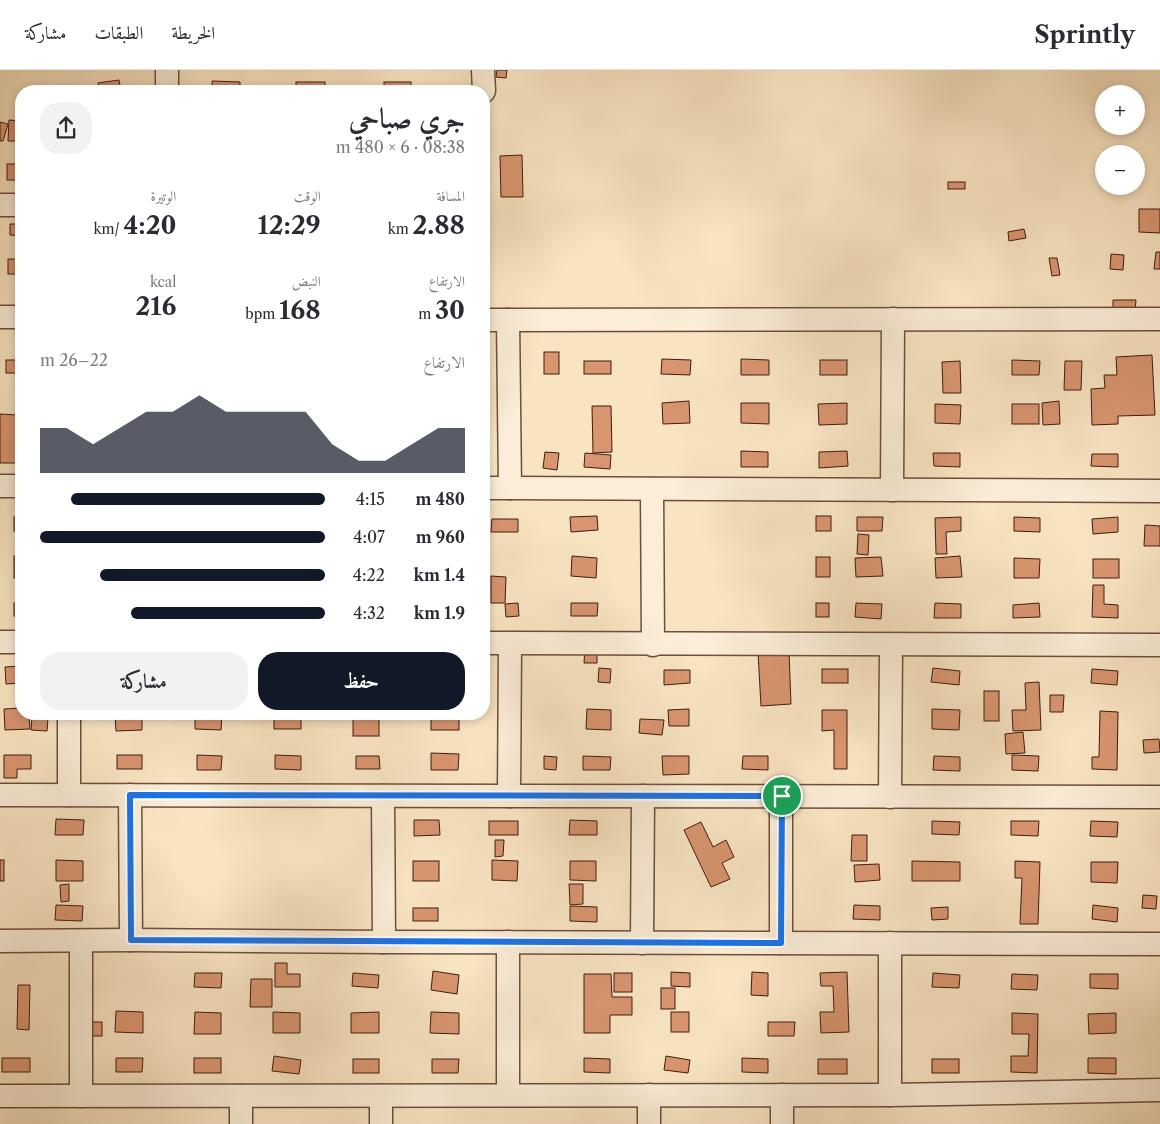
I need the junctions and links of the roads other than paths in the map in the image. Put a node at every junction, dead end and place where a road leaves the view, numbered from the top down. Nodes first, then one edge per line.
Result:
1 (167, 70) edge
2 (484, 70) edge
3 (167, 85) edge
4 (484, 85) edge
5 (0, 204) edge
6 (15, 204) edge
7 (0, 317) edge
8 (15, 317) edge
9 (893, 319) junction
10 (1160, 319) edge
11 (490, 320) edge
12 (508, 320) junction
13 (0, 486) edge
14 (15, 486) edge
15 (490, 488) edge
16 (510, 488) junction
17 (652, 490) junction
18 (892, 490) junction
19 (1160, 490) edge
20 (0, 642) edge
21 (15, 642) edge
22 (490, 644) edge
23 (510, 644) junction
24 (891, 644) junction
25 (653, 645) junction
26 (1160, 646) edge
27 (69, 720) edge
28 (0, 795) edge
29 (69, 795) junction
30 (130, 795) junction
31 (383, 796) junction
32 (509, 796) junction
33 (643, 796) junction
34 (782, 796) junction
35 (890, 796) junction
36 (1160, 797) edge
37 (131, 940) junction
38 (0, 941) edge
39 (81, 942) junction
40 (384, 942) junction
41 (508, 942) junction
42 (642, 943) junction
43 (781, 943) junction
44 (890, 943) junction
45 (1160, 944) edge
46 (1160, 1090) edge
47 (649, 1095) junction
48 (782, 1095) junction
49 (890, 1095) junction
50 (0, 1096) edge
51 (81, 1096) junction
52 (241, 1096) junction
53 (381, 1096) junction
54 (508, 1096) junction
55 (241, 1124) edge
56 (381, 1124) edge
57 (649, 1124) edge
58 (782, 1124) edge

1 - 3 street
2 - 4 street
5 - 6 street
7 - 8 street
9 - 10 street
9 - 12 street
9 - 18 street
11 - 12 street
12 - 16 street
13 - 14 street
15 - 16 street
16 - 17 street
17 - 18 street
17 - 25 street
18 - 19 street
20 - 21 street
22 - 23 street
23 - 25 street
23 - 32 street
24 - 25 street
24 - 26 street
24 - 35 street
27 - 29 street
28 - 29 street
29 - 30 street
30 - 31 street
30 - 37 street
31 - 32 street
31 - 40 street
32 - 33 street
33 - 34 street
33 - 42 street
34 - 35 street
34 - 43 street
35 - 36 street
37 - 39 street
37 - 40 street
38 - 39 street
39 - 51 street
40 - 41 street
41 - 42 street
41 - 54 street
42 - 43 street
43 - 44 street
44 - 45 street
44 - 49 street
46 - 49 street
47 - 48 street
47 - 54 street
47 - 57 street
48 - 49 street
48 - 58 street
50 - 51 street
51 - 52 street
52 - 53 street
52 - 55 street
53 - 54 street
53 - 56 street

